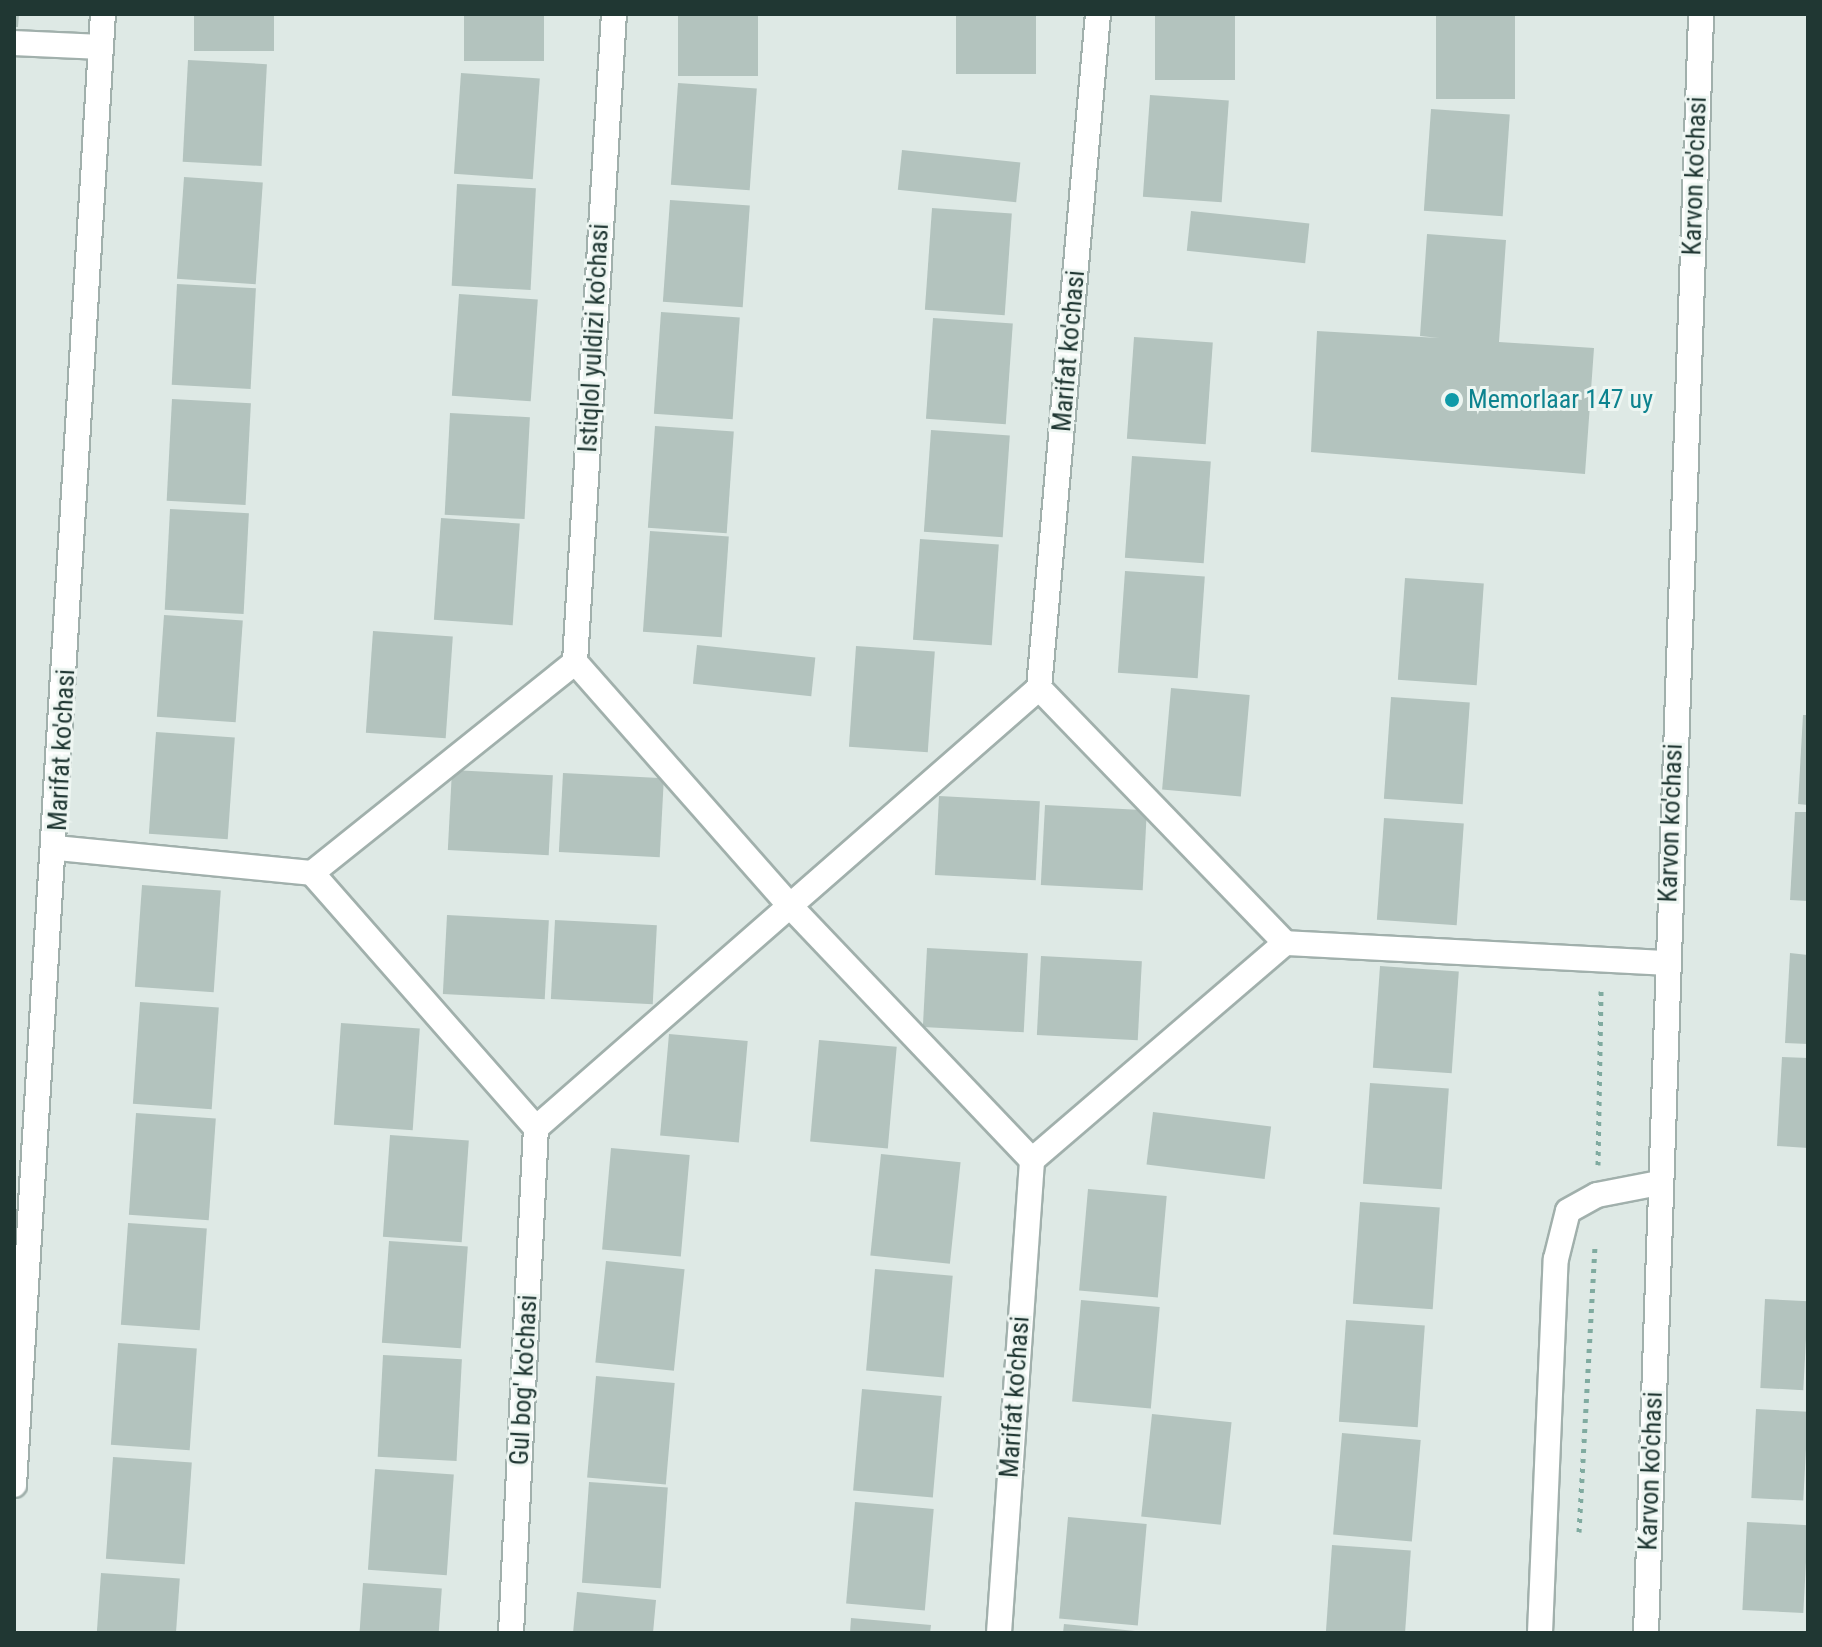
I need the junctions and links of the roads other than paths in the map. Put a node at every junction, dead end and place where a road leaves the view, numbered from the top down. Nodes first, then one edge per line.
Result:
1 (103, 14) edge
2 (614, 14) edge
3 (1098, 14) edge
4 (1701, 14) edge
5 (14, 43) edge
6 (101, 47) junction
7 (575, 662) junction
8 (1039, 688) junction
9 (57, 848) junction
10 (312, 873) junction
11 (790, 906) junction
12 (1285, 943) junction
13 (1666, 963) junction
14 (536, 1128) junction
15 (1032, 1160) junction
16 (1659, 1183) junction
17 (14, 1485) edge
18 (511, 1633) edge
19 (999, 1633) edge
20 (1540, 1633) edge
21 (1646, 1633) edge

1 - 6 street, Marifat ko'chasi
2 - 7 street, Istiqlol yuldizi ko'chasi
3 - 8 street, Marifat ko'chasi
4 - 13 street, Karvon ko'chasi
5 - 6 street
6 - 9 street, Marifat ko'chasi
7 - 10 street
7 - 11 street
8 - 11 street
8 - 12 street
9 - 10 street
9 - 17 street, Marifat ko'chasi
10 - 14 street
11 - 14 street
11 - 15 street
12 - 13 street
12 - 15 street
13 - 16 street, Karvon ko'chasi
14 - 18 street, Gul bog' ko'chasi
15 - 19 street, Marifat ko'chasi
16 - 20 street
16 - 21 street, Karvon ko'chasi

